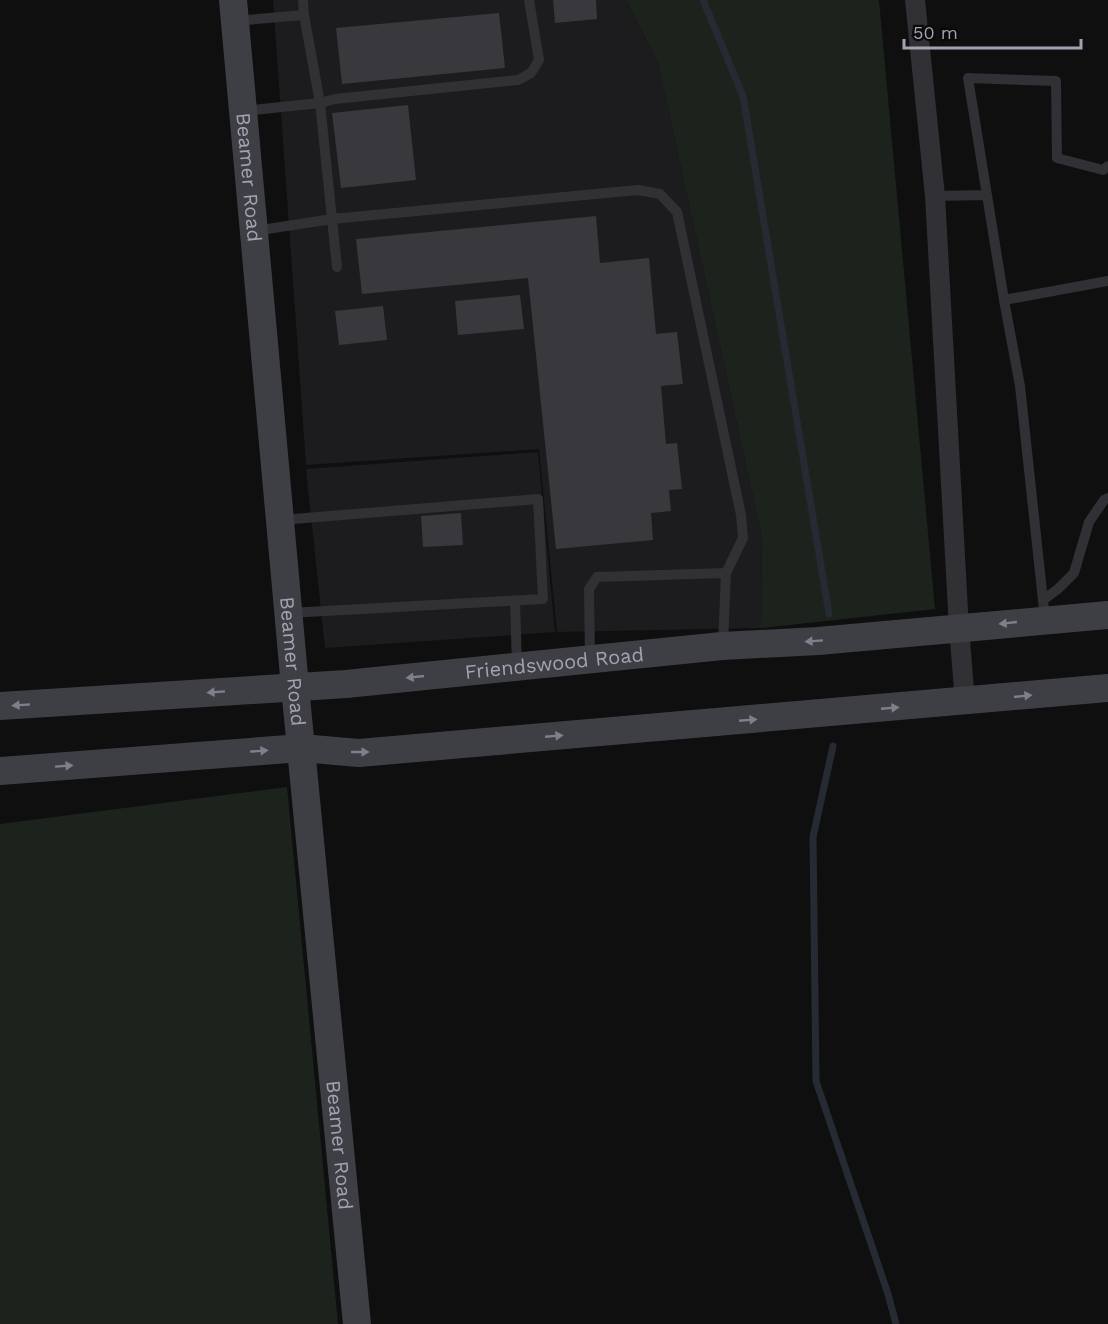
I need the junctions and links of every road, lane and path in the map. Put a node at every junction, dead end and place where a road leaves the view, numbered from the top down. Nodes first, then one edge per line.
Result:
1 (303, 0) edge
2 (530, 0) edge
3 (915, 0) edge
4 (234, 11) edge
5 (304, 15) junction
6 (320, 103) junction
7 (243, 111) junction
8 (1108, 166) edge
9 (986, 195) junction
10 (935, 196) junction
11 (332, 219) junction
12 (254, 231) junction
13 (337, 267) dead end
14 (1108, 280) edge
15 (1004, 300) junction
16 (1108, 498) edge
17 (281, 520) junction
18 (726, 573) junction
19 (515, 600) junction
20 (1044, 610) junction
21 (289, 613) junction
22 (1108, 615) edge
23 (959, 628) junction
24 (723, 646) junction
25 (590, 661) junction
26 (517, 666) junction
27 (295, 687) junction
28 (1108, 688) edge
29 (965, 702) junction
30 (0, 706) edge
31 (301, 748) junction
32 (0, 771) edge
33 (357, 1324) edge

1 - 5 lane
2 - 6 lane
3 - 10 street
4 - 5 lane
4 - 7 main road, Beamer Road
5 - 6 lane
6 - 7 lane
6 - 11 lane
7 - 12 main road, Beamer Road
8 - 9 lane
9 - 10 lane
9 - 15 lane
10 - 23 street
11 - 12 lane
11 - 13 lane
11 - 18 lane
12 - 17 main road, Beamer Road
14 - 15 lane
15 - 20 lane
16 - 20 lane
17 - 19 lane
17 - 21 main road, Beamer Road
18 - 24 lane
18 - 25 lane
19 - 21 lane
19 - 26 lane
20 - 22 main road, Friendswood Road
20 -> 23 main road, Friendswood Road
21 - 27 main road, Beamer Road
23 -> 24 main road, Friendswood Road
23 - 29 street
24 - 25 main road, Friendswood Road
25 - 26 main road, Friendswood Road
26 -> 27 main road, Friendswood Road
27 -> 30 main road, Friendswood Road
27 - 31 main road, Beamer Road
29 -> 28 main road
31 -> 29 main road
32 -> 31 main road
31 - 33 main road, Beamer Road

